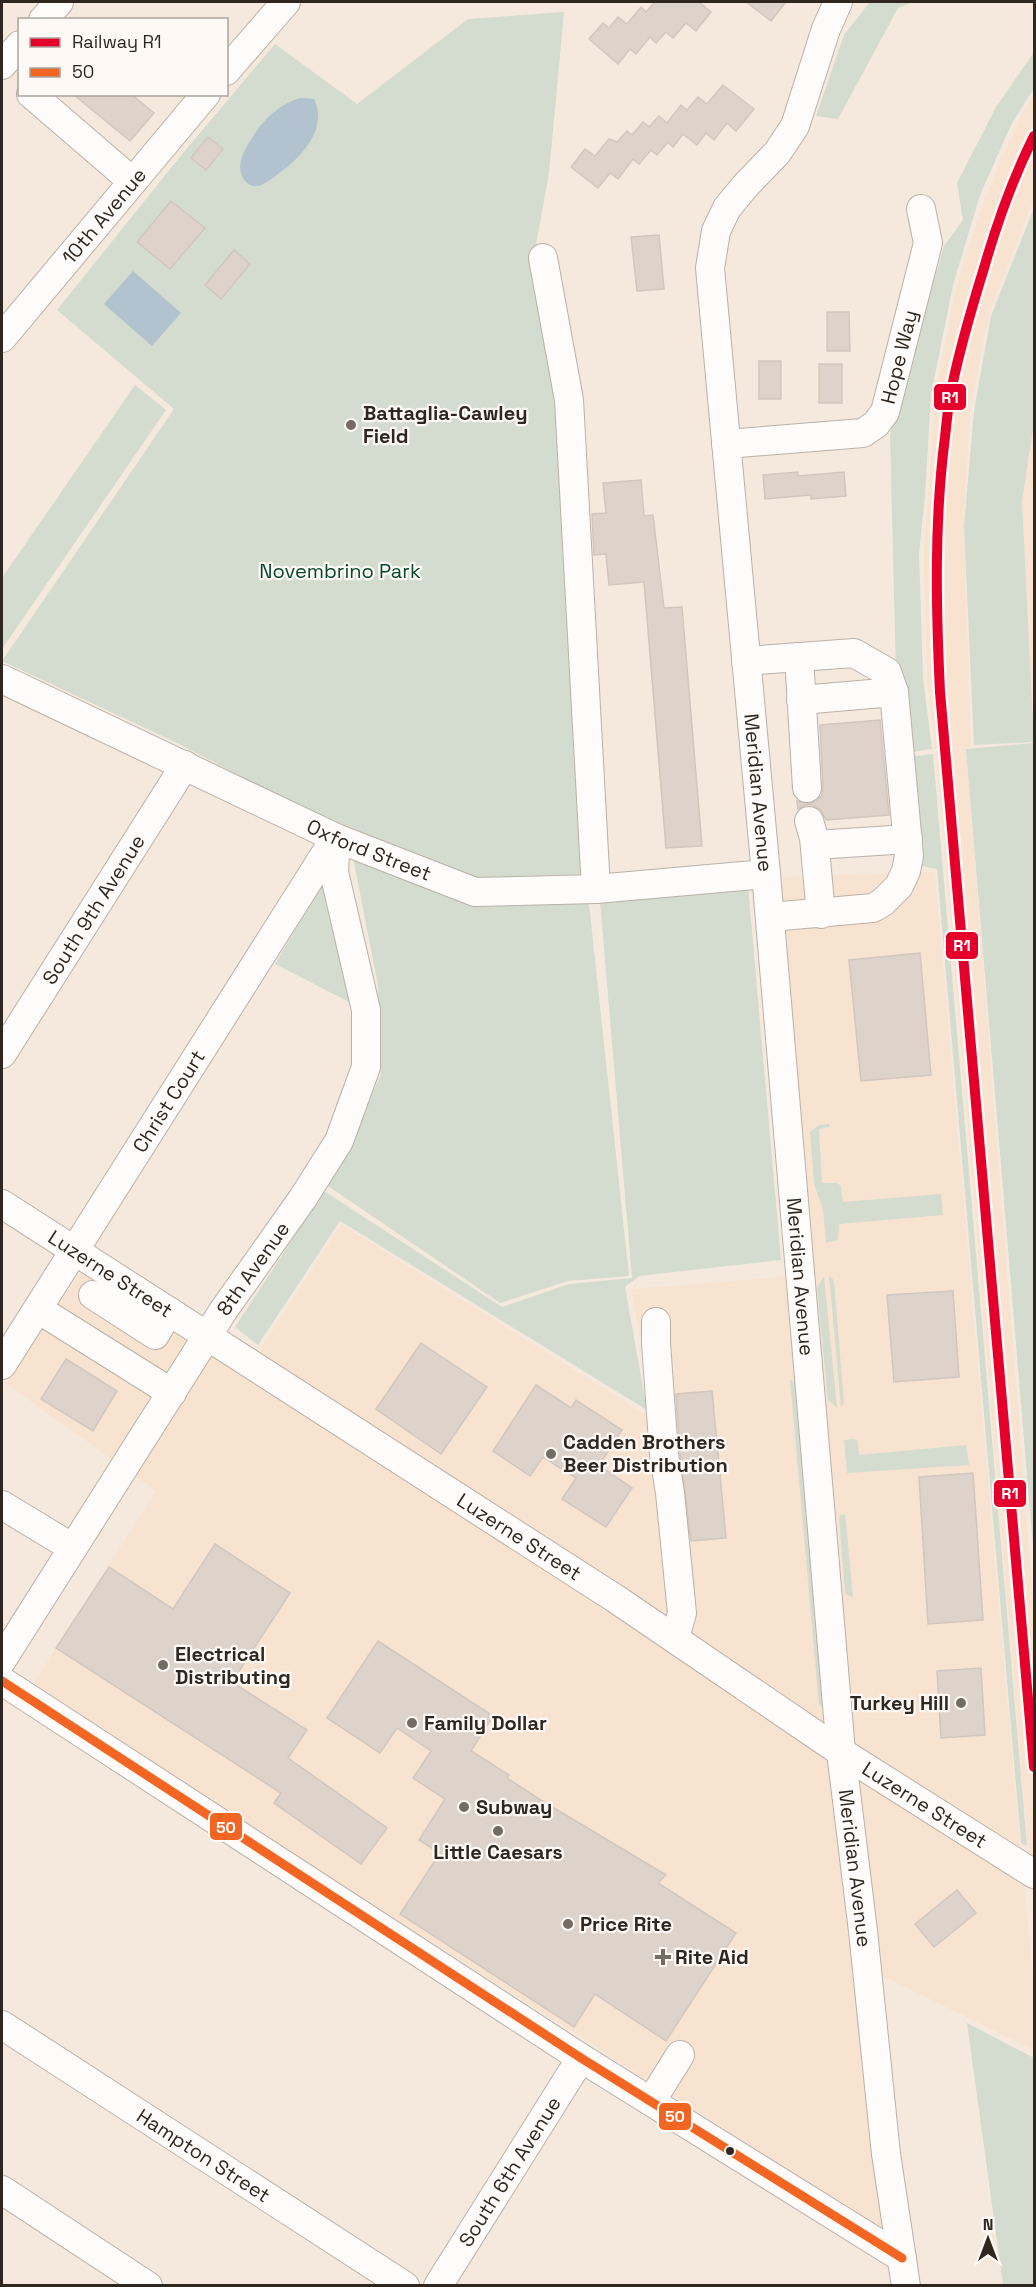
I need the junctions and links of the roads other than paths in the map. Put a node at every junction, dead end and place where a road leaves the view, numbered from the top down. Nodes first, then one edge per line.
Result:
1 (59, 2) edge
2 (286, 2) edge
3 (838, 2) edge
4 (45, 18) edge
5 (18, 47) edge
6 (2, 67) edge
7 (228, 69) edge
8 (18, 82) edge
9 (33, 96) edge
10 (204, 96) edge
11 (132, 181) junction
12 (921, 209) dead end
13 (543, 258) dead end
14 (2, 338) edge
15 (726, 444) junction
16 (798, 657) junction
17 (746, 661) junction
18 (2, 679) edge
19 (894, 692) junction
20 (801, 700) junction
21 (185, 765) junction
22 (807, 788) dead end
23 (336, 838) junction
24 (908, 839) junction
25 (766, 874) junction
26 (596, 889) junction
27 (821, 914) junction
28 (770, 917) junction
29 (2, 1054) edge
30 (2, 1204) edge
31 (75, 1251) junction
32 (100, 1283) junction
33 (38, 1309) junction
34 (656, 1322) dead end
35 (162, 1323) junction
36 (71, 1330) junction
37 (208, 1337) junction
38 (2, 1365) edge
39 (135, 1370) junction
40 (172, 1393) junction
41 (2, 1505) edge
42 (73, 1548) junction
43 (675, 1638) junction
44 (2, 1660) edge
45 (2, 1681) edge
46 (841, 1752) junction
47 (1035, 1874) edge
48 (2, 2025) edge
49 (680, 2055) dead end
50 (581, 2058) junction
51 (652, 2100) junction
52 (2, 2190) edge
53 (904, 2272) edge
54 (148, 2286) edge
55 (405, 2286) edge
56 (438, 2286) edge

1 - 4 street
2 - 7 street
3 - 15 street, Meridian Avenue
5 - 6 street
6 - 8 street
9 - 11 street
10 - 11 street, 10th Avenue
11 - 14 street, 10th Avenue
12 - 15 street, Hope Way
13 - 26 street
15 - 17 street, Meridian Avenue
16 - 17 street
16 - 19 street
16 - 20 street
17 - 25 street, Meridian Avenue
18 - 21 street, Oxford Street
19 - 20 street
19 - 24 street
20 - 22 street
21 - 23 street, Oxford Street
21 - 29 street, South 9th Avenue
23 - 26 street, Oxford Street
23 - 31 street, Christ Court
23 - 37 street, 8th Avenue
24 - 27 street
24 - 27 street
25 - 26 street, Oxford Street
25 - 28 street, Meridian Avenue
27 - 28 street
28 - 46 street, Meridian Avenue
30 - 31 street, Luzerne Street
31 - 32 street, Luzerne Street
31 - 33 street, Christ Court
32 - 35 street, Luzerne Street
32 - 36 street
33 - 36 street
33 - 38 street, Christ Court
34 - 43 street
35 - 37 street, Luzerne Street
35 - 39 street
36 - 39 street
37 - 40 street, 8th Avenue
37 - 43 street, Luzerne Street
39 - 40 street
40 - 42 street, 8th Avenue
41 - 42 street
42 - 44 street, 8th Avenue
43 - 46 street, Luzerne Street
45 - 50 street
46 - 47 street, Luzerne Street
46 - 53 street, Meridian Avenue
48 - 55 street, Hampton Street
49 - 51 street
50 - 51 street
50 - 56 street, South 6th Avenue
51 - 53 street
52 - 54 street

